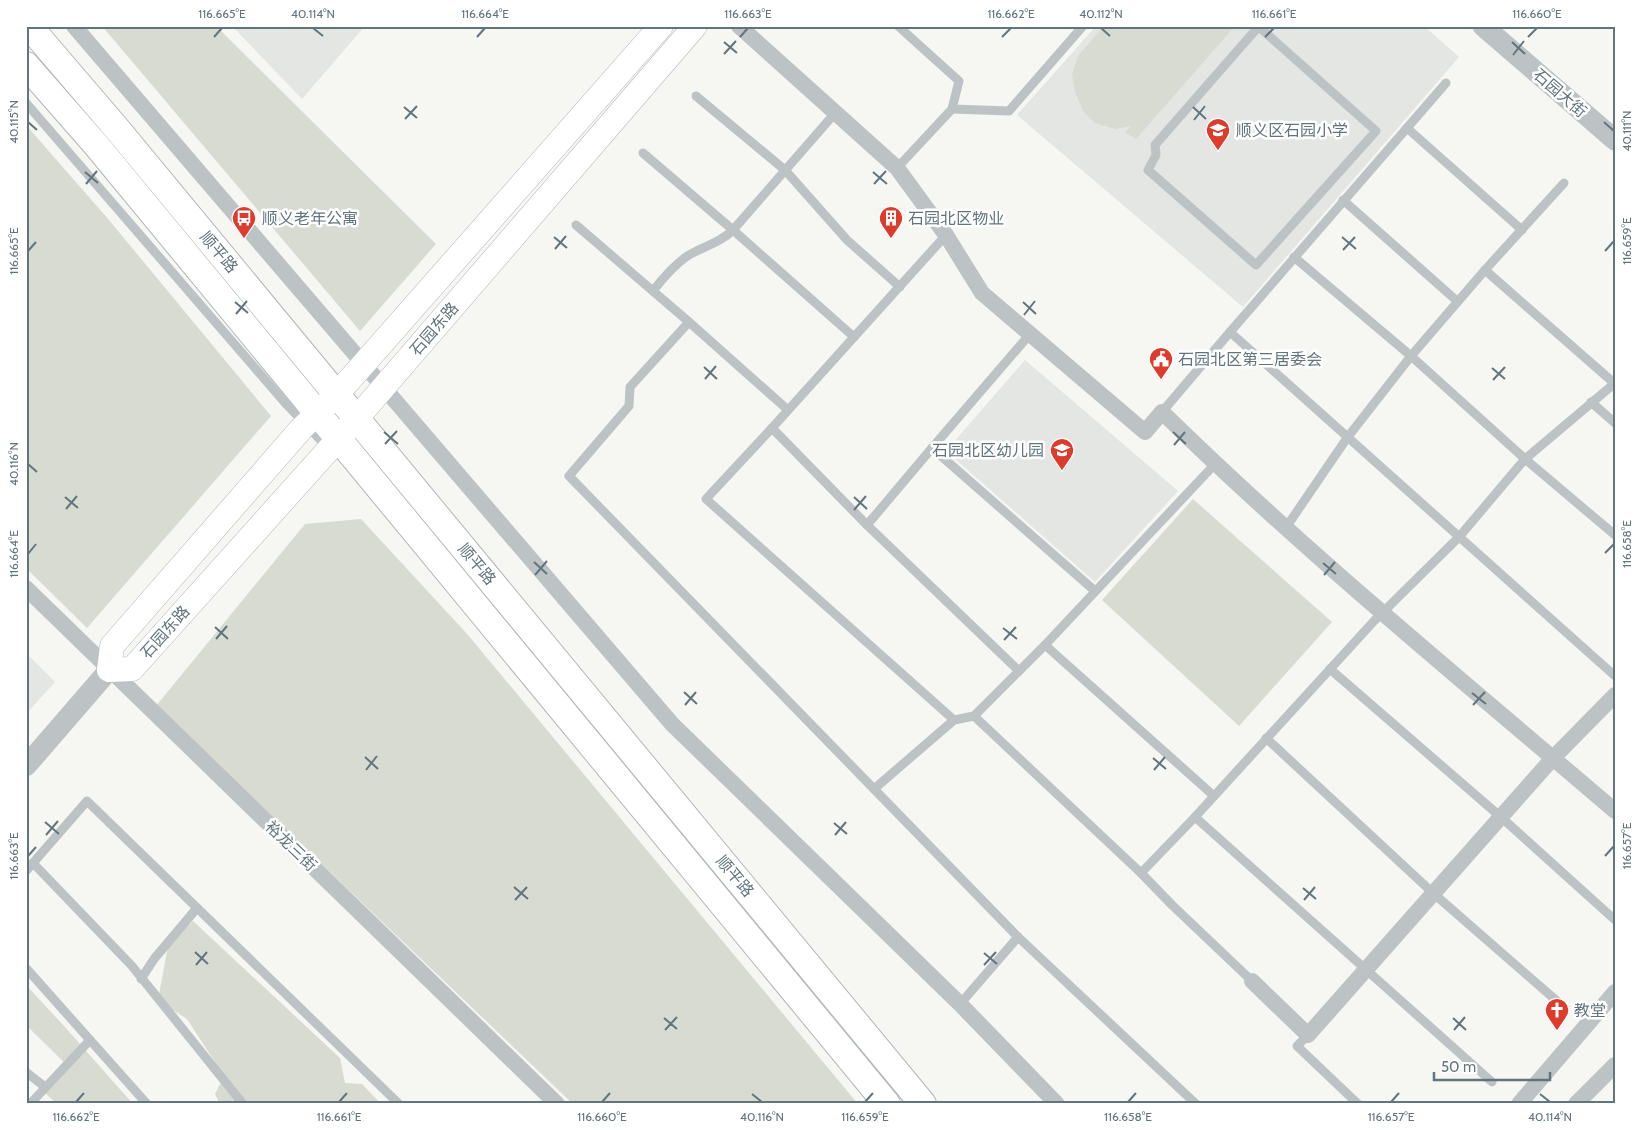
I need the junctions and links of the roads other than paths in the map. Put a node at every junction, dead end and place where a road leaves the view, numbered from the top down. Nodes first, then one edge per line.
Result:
1 (29, 26) edge
2 (74, 26) edge
3 (662, 26) edge
4 (695, 26) edge
5 (739, 26) edge
6 (1083, 26) edge
7 (1259, 26) edge
8 (1483, 26) edge
9 (903, 28) edge
10 (26, 65) edge
11 (1446, 83) dead end
12 (696, 96) dead end
13 (26, 103) edge
14 (952, 109) junction
15 (836, 112) junction
16 (1407, 128) junction
17 (1615, 140) edge
18 (643, 153) dead end
19 (897, 168) junction
20 (785, 170) junction
21 (1564, 183) dead end
22 (1344, 200) junction
23 (576, 225) dead end
24 (733, 230) junction
25 (1522, 230) junction
26 (946, 234) junction
27 (1294, 257) junction
28 (1485, 270) junction
29 (900, 287) junction
30 (653, 291) junction
31 (1457, 301) junction
32 (689, 322) junction
33 (1230, 332) junction
34 (1030, 334) junction
35 (854, 337) junction
36 (1411, 356) junction
37 (364, 364) junction
38 (1615, 383) edge
39 (384, 387) junction
40 (337, 394) junction
41 (1591, 402) junction
42 (788, 410) junction
43 (1162, 412) junction
44 (357, 418) junction
45 (311, 419) junction
46 (1615, 423) edge
47 (772, 428) junction
48 (1347, 438) junction
49 (334, 444) junction
50 (932, 448) junction
51 (1525, 459) junction
52 (1214, 464) junction
53 (867, 525) junction
54 (1285, 529) junction
55 (1615, 535) edge
56 (1459, 537) junction
57 (26, 588) edge
58 (1095, 591) junction
59 (1382, 613) junction
60 (1045, 645) junction
61 (1330, 669) junction
62 (110, 670) junction
63 (1019, 671) junction
64 (1615, 676) edge
65 (1615, 695) edge
66 (974, 716) junction
67 (954, 720) junction
68 (1266, 738) junction
69 (1554, 758) junction
70 (26, 766) edge
71 (874, 789) junction
72 (1214, 796) junction
73 (1615, 811) edge
74 (1195, 817) junction
75 (1502, 818) junction
76 (33, 863) junction
77 (26, 871) edge
78 (1141, 874) junction
79 (1433, 893) junction
80 (197, 908) junction
81 (1615, 920) edge
82 (1018, 937) junction
83 (26, 968) edge
84 (1365, 970) junction
85 (142, 979) junction
86 (1252, 981) joint
87 (1615, 992) edge
88 (1558, 1002) dead end
89 (960, 1004) junction
90 (1308, 1034) junction
91 (90, 1040) junction
92 (26, 1072) edge
93 (1612, 1072) edge
94 (1492, 1082) dead end
95 (44, 1087) junction
96 (30, 1104) edge
97 (147, 1104) edge
98 (244, 1104) edge
99 (399, 1104) edge
100 (557, 1104) edge
101 (888, 1104) edge
102 (923, 1104) edge
103 (1057, 1104) edge
104 (1196, 1104) edge
105 (1358, 1104) edge
106 (1519, 1104) edge
107 (1576, 1104) edge

1 - 40 main road, 顺平路
2 - 37 street
3 - 37 main road, 石园东路
4 - 39 main road, 石园东路
5 - 15 street
6 - 14 lane
7 - 7 lane
8 - 17 street, 石园大街
9 - 14 lane
10 - 45 main road, 顺平路
11 - 16 lane
12 - 20 lane
13 - 45 lane
14 - 19 lane
15 - 19 street
15 - 20 lane
16 - 22 lane
16 - 25 lane
18 - 24 lane
19 - 26 street
20 - 24 lane
20 - 29 lane
21 - 25 lane
22 - 27 lane
22 - 31 lane
23 - 30 lane
24 - 30 lane
24 - 35 lane
25 - 28 lane
26 - 29 lane
26 - 34 street
27 - 33 lane
27 - 36 lane
28 - 31 lane
28 - 38 lane
29 - 35 lane
30 - 32 lane
31 - 36 lane
32 - 42 lane
32 - 71 lane
33 - 43 lane
33 - 48 lane
34 - 43 street
34 - 50 lane
35 - 42 lane
36 - 48 lane
36 - 51 lane
37 - 39 street
37 - 40 main road, 石园东路
38 - 41 lane
39 - 44 main road, 石园东路
39 - 89 street
40 - 44 main road, 顺平路
40 - 45 main road, 石园东路
41 - 46 lane
41 - 51 lane
42 - 47 lane
43 - 52 street
44 - 49 main road, 石园东路
44 - 102 main road, 顺平路
45 - 49 main road, 顺平路
45 - 62 main road, 石园东路
47 - 53 lane
47 - 67 lane
48 - 54 lane
48 - 56 lane
49 - 62 main road, 石园东路
49 - 101 main road, 顺平路
50 - 53 lane
50 - 58 lane
51 - 55 lane
51 - 56 lane
52 - 54 street
52 - 58 lane
53 - 63 lane
54 - 59 street
56 - 59 lane
56 - 64 lane
57 - 62 street, 裕龙三街
58 - 60 lane
59 - 61 lane
59 - 69 street
60 - 63 lane
60 - 72 lane
61 - 68 lane
61 - 75 lane
62 - 70 street
62 - 100 street, 裕龙三街
63 - 66 lane
65 - 69 street
66 - 67 lane
66 - 78 lane
67 - 71 lane
68 - 72 lane
68 - 79 lane
69 - 73 street
69 - 75 street
71 - 82 lane
72 - 74 lane
74 - 78 lane
74 - 84 lane
75 - 79 street
75 - 81 lane
76 - 77 lane
76 - 80 lane
76 - 85 lane
78 - 86 lane
79 - 84 street
79 - 88 lane
80 - 85 lane
80 - 99 lane
82 - 89 lane
82 - 104 lane
83 - 91 lane
84 - 90 street
84 - 94 lane
85 - 98 lane
86 - 90 street
87 - 106 street
89 - 103 street
90 - 105 lane
91 - 95 lane
91 - 97 lane
92 - 95 lane
93 - 107 street
95 - 96 lane

